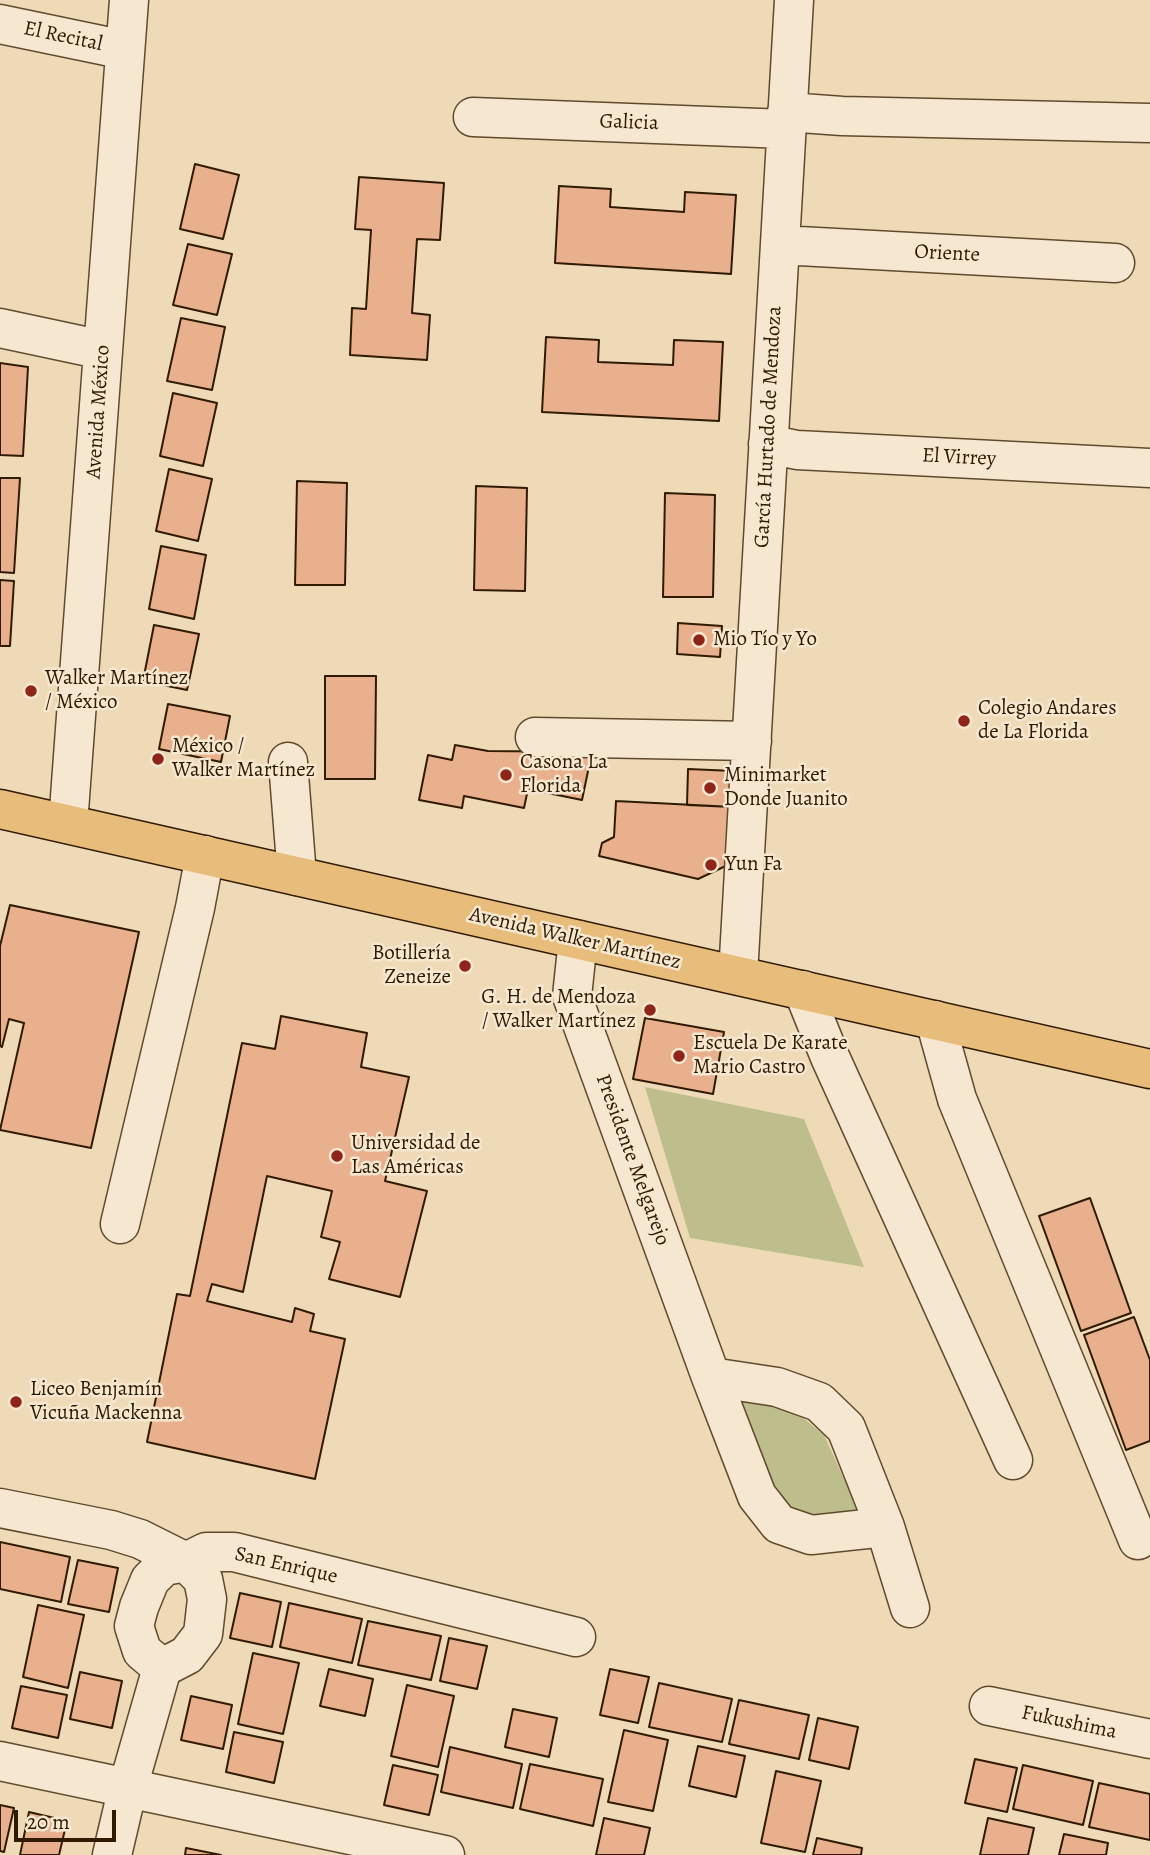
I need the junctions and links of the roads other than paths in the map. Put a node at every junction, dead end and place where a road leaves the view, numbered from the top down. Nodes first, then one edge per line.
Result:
1 (129, 0) edge
2 (794, 0) edge
3 (0, 24) edge
4 (125, 50) junction
5 (473, 117) dead end
6 (787, 120) junction
7 (1150, 123) edge
8 (780, 245) junction
9 (1115, 262) dead end
10 (0, 328) edge
11 (103, 350) junction
12 (768, 444) junction
13 (1150, 468) edge
14 (535, 737) dead end
15 (752, 741) junction
16 (288, 762) dead end
17 (0, 809) edge
18 (68, 824) junction
19 (205, 855) junction
20 (297, 876) junction
21 (578, 940) junction
22 (738, 975) junction
23 (803, 990) junction
24 (935, 1020) junction
25 (1150, 1069) edge
26 (120, 1224) dead end
27 (711, 1377) junction
28 (1013, 1461) dead end
29 (0, 1508) edge
30 (885, 1527) junction
31 (1138, 1540) dead end
32 (186, 1562) junction
33 (911, 1608) dead end
34 (576, 1637) dead end
35 (162, 1668) junction
36 (989, 1706) dead end
37 (1150, 1740) edge
38 (0, 1761) edge
39 (128, 1787) junction
40 (112, 1855) edge
41 (445, 1855) edge

1 - 4 street, Avenida México
2 - 6 street, García Hurtado de Mendoza
3 - 4 street, El Recital
4 - 11 street, Avenida México
5 - 6 street, Galicia
6 - 7 street
6 - 8 street, García Hurtado de Mendoza
8 - 9 street, Oriente
8 - 12 street, García Hurtado de Mendoza
10 - 11 street
11 - 18 street, Avenida México
12 - 13 street, El Virrey
12 - 15 street, García Hurtado de Mendoza
14 - 15 street
15 - 22 street, García Hurtado de Mendoza
16 - 20 street
17 - 18 main road, Avenida Walker Martínez
18 - 19 main road, Avenida Walker Martínez
19 - 20 main road, Avenida Walker Martínez
19 - 26 street
20 - 21 main road, Avenida Walker Martínez
21 - 22 main road, Avenida Walker Martínez
21 - 27 street, Presidente Melgarejo
22 - 23 main road, Avenida Walker Martínez
23 - 24 main road, Avenida Walker Martínez
23 - 28 street
24 - 25 main road, Avenida Walker Martínez
24 - 31 street
27 - 30 street
27 - 30 street, Presidente Melgarejo
29 - 32 street
30 - 33 street
32 - 34 street, San Enrique
32 - 35 street
32 - 35 street
35 - 39 street
36 - 37 street, Fukushima
38 - 39 street
39 - 40 street
39 - 41 street

